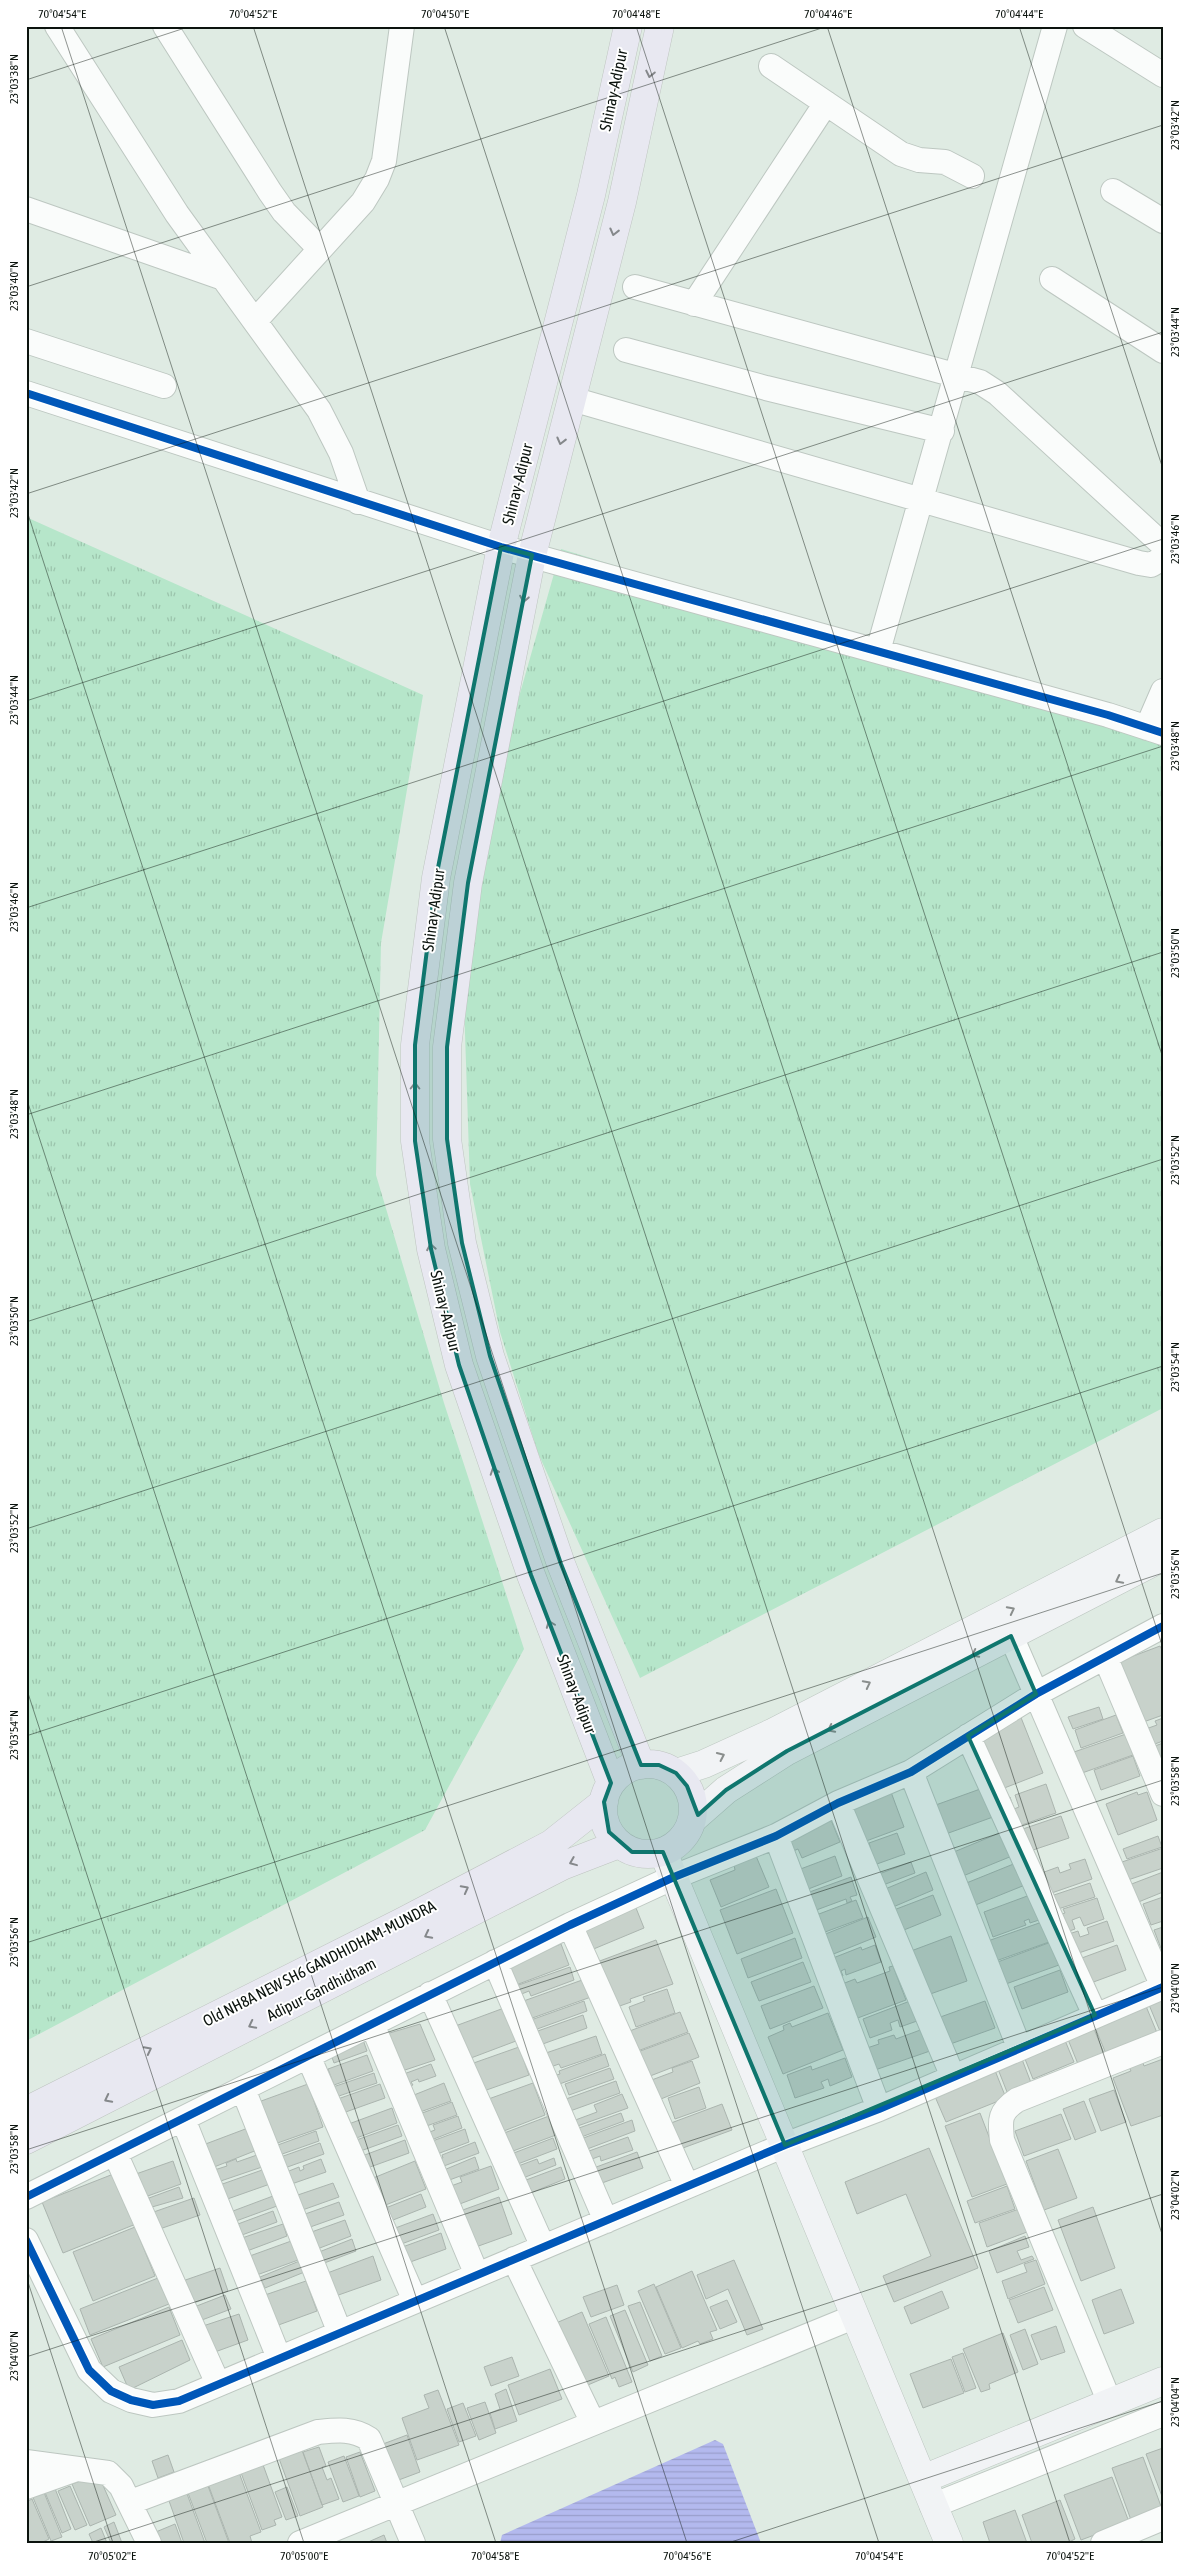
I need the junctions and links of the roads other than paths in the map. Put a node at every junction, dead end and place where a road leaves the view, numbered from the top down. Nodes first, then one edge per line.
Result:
1 (57, 26) edge
2 (166, 26) edge
3 (402, 26) edge
4 (660, 26) edge
5 (1055, 26) edge
6 (1085, 26) edge
7 (624, 27) edge
8 (771, 66) dead end
9 (1163, 75) edge
10 (826, 103) junction
11 (972, 176) dead end
12 (1113, 190) dead end
13 (26, 209) edge
14 (1163, 221) edge
15 (320, 249) junction
16 (223, 278) junction
17 (1052, 279) dead end
18 (635, 287) dead end
19 (694, 304) junction
20 (254, 321) junction
21 (26, 341) edge
22 (626, 350) dead end
23 (1163, 351) edge
24 (958, 374) junction
25 (164, 386) dead end
26 (26, 394) edge
27 (572, 400) junction
28 (942, 430) junction
29 (922, 500) junction
30 (358, 502) junction
31 (1163, 545) edge
32 (501, 547) junction
33 (532, 555) junction
34 (1163, 558) edge
35 (878, 651) junction
36 (1163, 691) edge
37 (1155, 731) edge
38 (1163, 1532) edge
39 (1163, 1557) edge
40 (1163, 1626) edge
41 (1011, 1636) junction
42 (1106, 1658) junction
43 (1036, 1694) junction
44 (968, 1736) junction
45 (642, 1765) junction
46 (911, 1772) junction
47 (676, 1773) junction
48 (608, 1793) junction
49 (1163, 1794) edge
50 (838, 1803) junction
51 (693, 1819) junction
52 (776, 1836) junction
53 (619, 1844) junction
54 (663, 1852) junction
55 (674, 1877) junction
56 (570, 1925) junction
57 (495, 1962) junction
58 (1163, 1987) edge
59 (430, 1994) junction
60 (1095, 2015) junction
61 (372, 2024) junction
62 (1163, 2042) edge
63 (1019, 2047) junction
64 (308, 2056) junction
65 (953, 2076) junction
66 (244, 2089) junction
67 (879, 2109) junction
68 (26, 2111) edge
69 (183, 2119) junction
70 (26, 2140) edge
71 (786, 2145) junction
72 (115, 2153) junction
73 (687, 2186) junction
74 (26, 2197) edge
75 (606, 2221) junction
76 (26, 2240) edge
77 (543, 2247) junction
78 (514, 2259) junction
79 (477, 2275) junction
80 (415, 2301) junction
81 (856, 2316) junction
82 (340, 2333) junction
83 (279, 2358) junction
84 (1163, 2381) edge
85 (218, 2384) junction
86 (1110, 2403) junction
87 (1163, 2414) edge
88 (594, 2423) junction
89 (26, 2462) edge
90 (81, 2468) junction
91 (923, 2480) junction
92 (26, 2487) edge
93 (130, 2502) junction
94 (396, 2503) junction
95 (932, 2506) junction
96 (1163, 2518) edge
97 (314, 2540) edge
98 (149, 2543) edge
99 (414, 2543) edge
100 (949, 2543) edge
101 (1103, 2543) edge

1 - 16 street
2 - 15 street
3 - 15 street
4 -> 27 main road, Shinay-Adipur
5 - 24 street
6 - 9 street
7 - 32 main road, Shinay-Adipur
8 - 10 street
10 - 11 street
10 - 19 street
12 - 14 street
13 - 16 street
15 - 20 street
16 - 20 street
17 - 23 street
18 - 19 street
19 - 24 street
20 - 30 street
21 - 25 street
22 - 28 street
24 - 28 street
24 - 31 street
26 - 30 street
27 - 29 street
27 -> 33 main road, Shinay-Adipur
28 - 29 street
29 - 34 street
29 - 35 street
30 - 32 street
32 - 33 street
48 -> 32 main road, Shinay-Adipur
33 - 35 street
33 -> 45 main road, Shinay-Adipur
35 - 37 street
36 - 37 street
47 -> 38 main road
39 -> 41 main road
40 - 42 street
41 - 43 street
41 -> 51 main road
42 - 43 street
42 - 49 street
43 - 44 street
43 - 58 street
44 - 46 street
44 - 60 street
45 - 47 main road
45 - 48 main road
46 - 50 street
46 - 63 street
47 - 51 main road
48 - 53 main road
68 -> 48 main road, Old NH8A NEW SH6 GANDHIDHAM-MUNDRA
50 - 52 street
50 - 65 street
51 - 54 main road
52 - 55 street
52 - 67 street
53 - 54 main road
53 -> 70 main road, Adipur-Gandhidham
54 - 55 main road
55 - 56 street
55 - 71 main road
56 - 57 street
56 - 73 street
57 - 59 street
57 - 75 street
58 - 60 street
59 - 61 street
59 - 77 street
60 - 63 street
61 - 64 street
61 - 79 street
62 - 86 street
63 - 65 street
64 - 66 street
64 - 80 street
65 - 67 street
66 - 69 street
66 - 82 street
67 - 71 street
69 - 72 street
69 - 83 street
71 - 73 street
71 - 81 main road
72 - 74 street
72 - 85 street
73 - 75 street
75 - 77 street
76 - 85 street
77 - 78 street
78 - 79 street
78 - 88 street
79 - 80 street
80 - 82 street
81 - 88 street
81 - 91 main road
82 - 83 street
83 - 85 street
84 - 86 main road
86 - 91 main road
87 - 95 street
88 - 94 street
89 - 90 street
90 - 92 street
90 - 93 street
91 - 95 main road
93 - 94 street
93 - 98 street
94 - 97 street
94 - 99 street
95 - 100 main road
96 - 101 street

